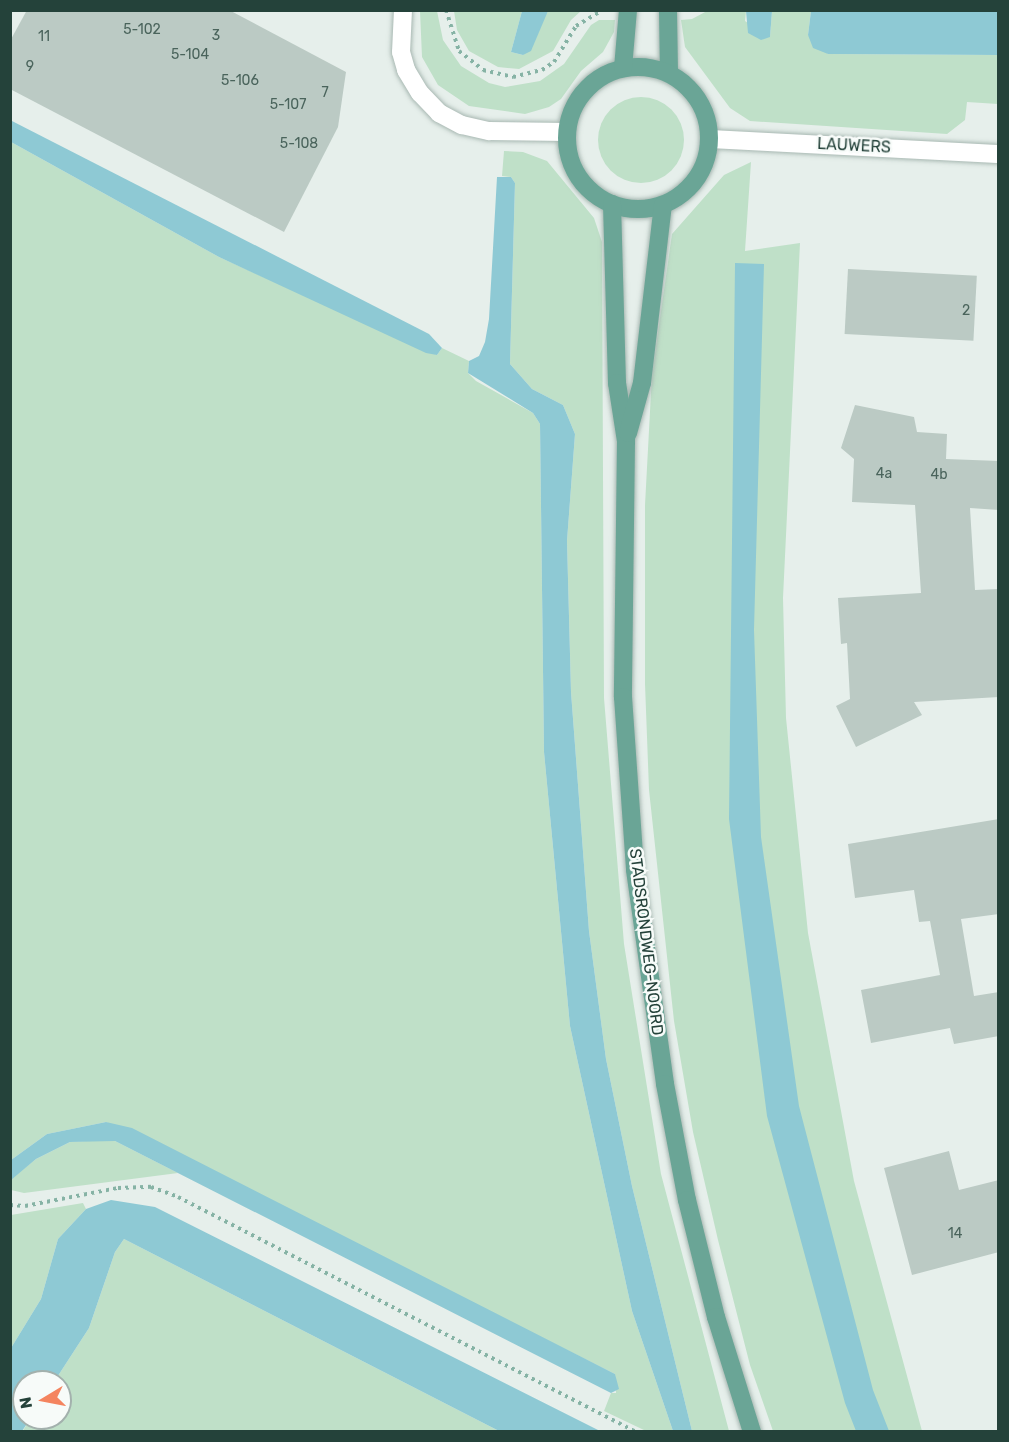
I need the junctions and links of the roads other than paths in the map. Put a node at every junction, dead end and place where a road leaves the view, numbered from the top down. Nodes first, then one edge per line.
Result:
1 (403, 10) edge
2 (668, 10) edge
3 (628, 11) edge
4 (622, 68) junction
5 (669, 73) junction
6 (567, 132) junction
7 (710, 139) junction
8 (999, 154) edge
9 (612, 204) junction
10 (663, 205) junction
11 (626, 441) junction
12 (752, 1431) edge

1 - 6 street
2 - 5 main road
3 - 4 main road
4 - 5 main road
4 - 6 main road
5 - 7 main road
6 - 9 main road
7 - 8 street, LAUWERS
7 - 10 main road
9 - 10 main road
9 - 11 main road, STADSRONDWEG-NOORD
10 - 11 main road, STADSRONDWEG-NOORD
11 - 12 main road, STADSRONDWEG-NOORD

